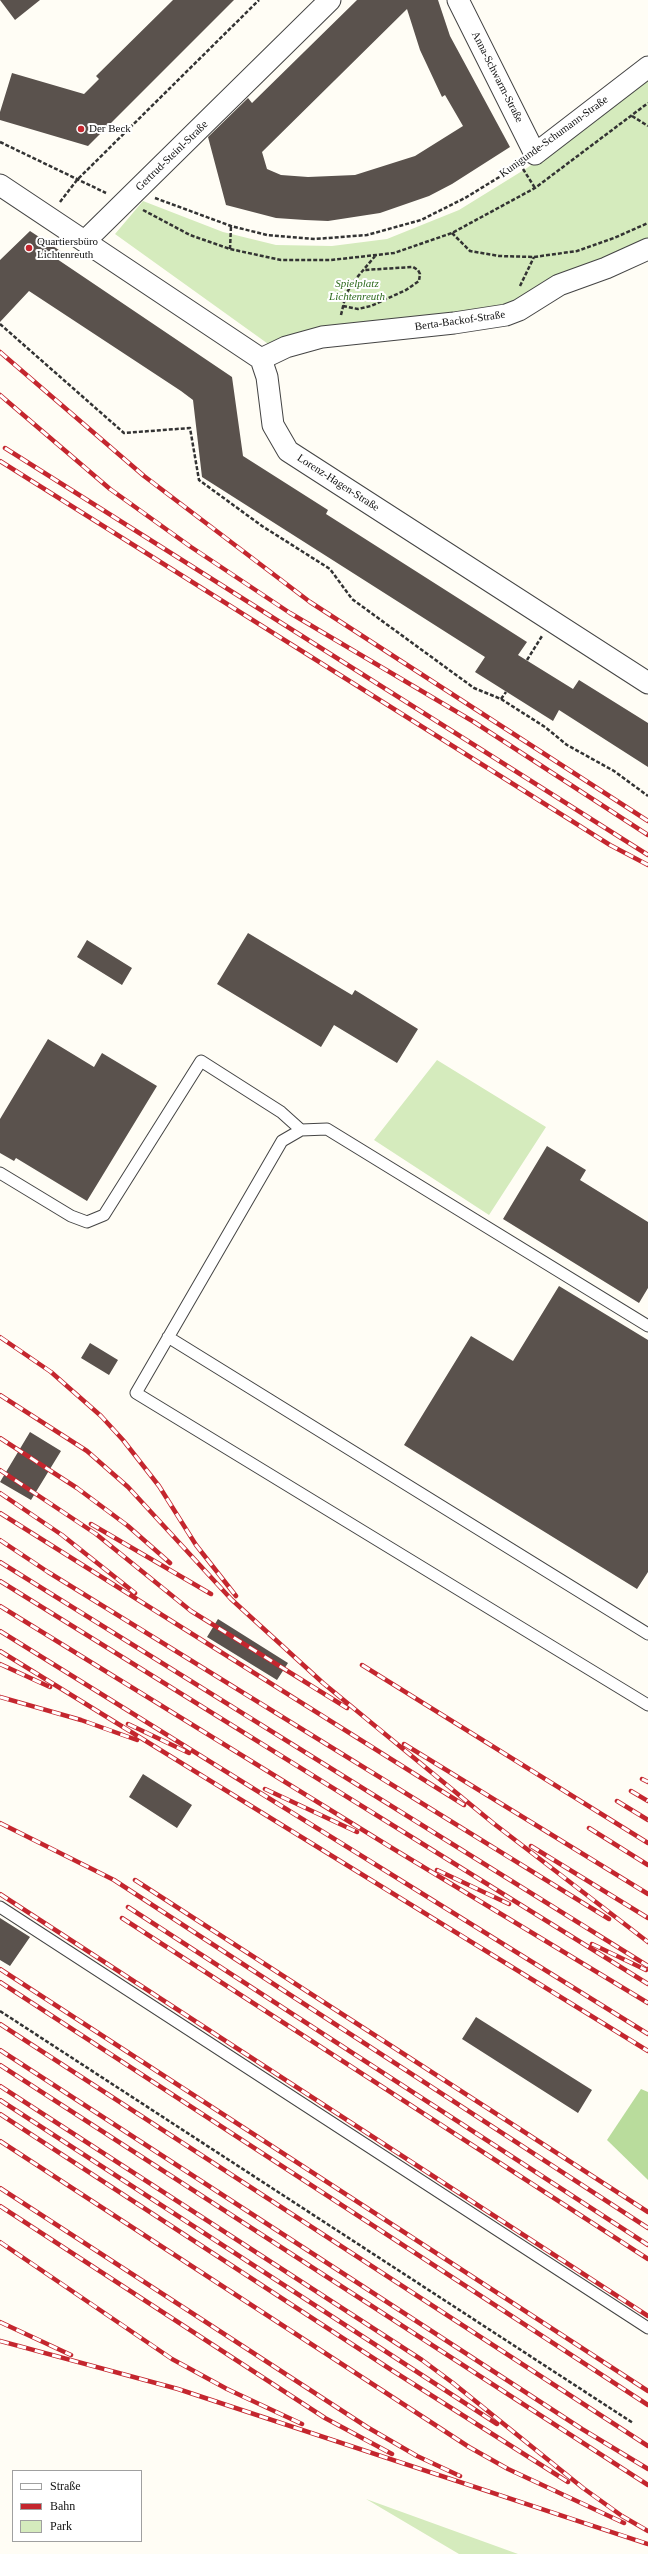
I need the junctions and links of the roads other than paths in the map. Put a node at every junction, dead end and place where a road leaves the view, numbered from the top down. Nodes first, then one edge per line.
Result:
1 (330, 0) edge
2 (458, 0) edge
3 (648, 67) edge
4 (528, 159) joint
5 (0, 185) edge
6 (86, 240) junction
7 (648, 249) edge
8 (261, 359) junction
9 (648, 682) edge
10 (301, 1130) junction
11 (0, 1172) edge
12 (648, 1326) edge
13 (168, 1337) junction
14 (648, 1634) edge
15 (648, 1705) edge
16 (0, 1907) edge
17 (648, 2328) edge

1 - 6 street, Gertrud-Steinl-Straße
2 - 4 street, Anna-Schwarm-Straße
3 - 4 street, Kunigunde-Schumann-Straße
5 - 6 street
6 - 8 street
7 - 8 street, Berta-Backof-Straße
8 - 9 street, Lorenz-Hagen-Straße
10 - 11 lane
10 - 12 lane
10 - 13 lane
13 - 14 lane
13 - 15 lane
16 - 17 lane

